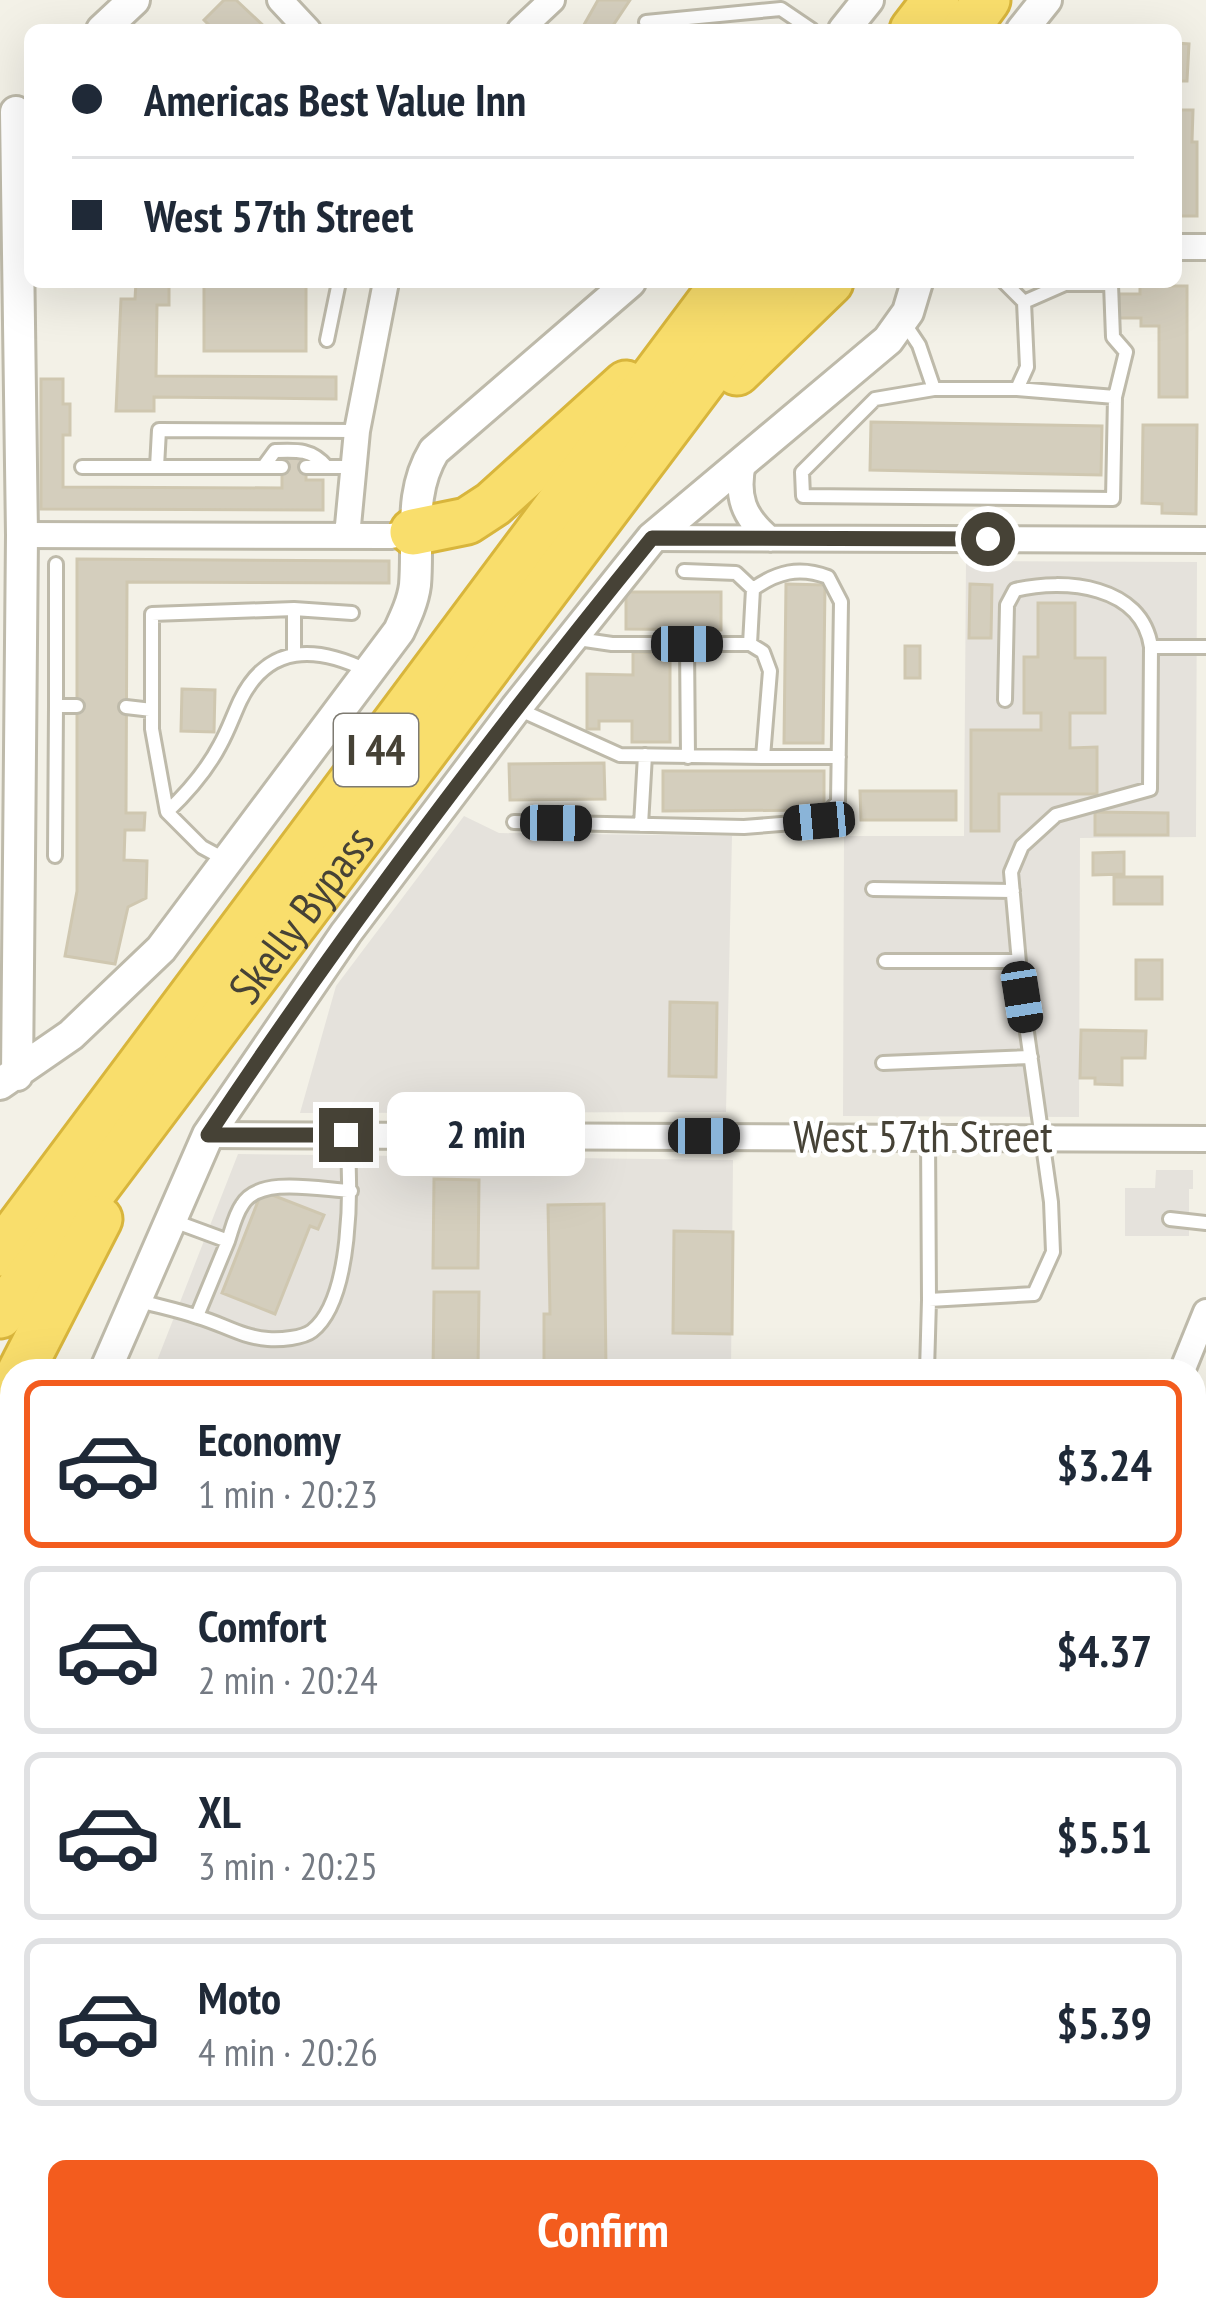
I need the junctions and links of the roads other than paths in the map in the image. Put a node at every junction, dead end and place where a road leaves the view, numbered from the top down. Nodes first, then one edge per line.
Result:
1 (134, 0) edge
2 (280, 0) edge
3 (868, 0) edge
4 (1046, 0) edge
5 (646, 22) dead end
6 (108, 24) edge
7 (302, 24) edge
8 (803, 24) edge
9 (849, 24) edge
10 (1027, 24) edge
11 (15, 113) edge
12 (338, 288) edge
13 (385, 288) edge
14 (720, 288) edge
15 (773, 288) edge
16 (824, 288) edge
17 (915, 288) edge
18 (1010, 288) edge
19 (1056, 288) edge
20 (1111, 288) edge
21 (596, 297) edge
22 (1024, 302) junction
23 (902, 320) junction
24 (691, 327) junction
25 (327, 340) dead end
26 (934, 389) junction
27 (1017, 389) junction
28 (1115, 397) junction
29 (290, 430) junction
30 (357, 431) junction
31 (290, 450) junction
32 (743, 463) junction
33 (157, 466) junction
34 (264, 466) junction
35 (340, 466) junction
36 (640, 466) junction
37 (82, 467) dead end
38 (282, 467) dead end
39 (306, 467) dead end
40 (413, 532) junction
41 (22, 535) junction
42 (347, 536) junction
43 (652, 538) junction
44 (770, 538) junction
45 (1206, 540) edge
46 (56, 564) dead end
47 (684, 571) dead end
48 (753, 589) junction
49 (294, 609) junction
50 (352, 613) dead end
51 (571, 638) junction
52 (687, 644) junction
53 (749, 644) junction
54 (1151, 647) junction
55 (1206, 647) edge
56 (294, 655) junction
57 (369, 671) junction
58 (1005, 700) dead end
59 (56, 706) junction
60 (77, 706) dead end
61 (126, 706) dead end
62 (516, 708) junction
63 (152, 710) junction
64 (645, 755) junction
65 (688, 757) junction
66 (763, 757) junction
67 (839, 757) junction
68 (167, 812) junction
69 (514, 822) dead end
70 (641, 825) junction
71 (56, 856) dead end
72 (227, 860) junction
73 (873, 890) dead end
74 (1013, 891) junction
75 (884, 961) dead end
76 (1019, 961) junction
77 (1031, 1057) junction
78 (883, 1063) dead end
79 (9, 1080) edge
80 (158, 1104) junction
81 (208, 1135) junction
82 (346, 1135) junction
83 (928, 1136) junction
84 (1039, 1136) junction
85 (1206, 1139) edge
86 (60, 1172) junction
87 (351, 1191) junction
88 (170, 1220) junction
89 (1170, 1220) dead end
90 (1206, 1223) edge
91 (0, 1227) edge
92 (228, 1240) junction
93 (0, 1253) edge
94 (928, 1300) junction
95 (1206, 1312) edge
96 (129, 1313) junction
97 (0, 1315) edge
98 (197, 1316) junction
99 (27, 1359) edge
100 (110, 1359) edge
101 (927, 1359) edge
102 (1187, 1359) edge

1 - 6 street
2 - 7 street
3 - 9 street
4 - 10 street
5 - 8 lane
11 - 41 street
12 - 25 lane
13 - 30 street
14 - 24 highway, Skelly Bypass / I 44
15 - 36 highway, Skelly Bypass / I 44
16 - 36 highway
17 - 23 street
18 - 22 lane
19 - 22 lane
20 - 28 lane
21 - 40 street
22 - 27 lane
23 - 26 lane
23 - 32 street
24 - 40 highway
24 - 86 highway, Skelly Bypass / I 44
26 - 27 lane
26 - 28 lane
27 - 28 lane
29 - 30 lane
29 - 31 lane
29 - 33 lane
30 - 35 street
31 - 34 lane
31 - 35 lane
32 - 43 street
32 - 44 street
33 - 34 lane
33 - 37 lane
34 - 38 lane
35 - 39 lane
35 - 42 street
36 - 80 highway, Skelly Bypass / I 44
40 - 42 street
40 - 57 street
41 - 42 street
41 - 79 street
43 - 44 street
43 - 51 street
44 - 45 street
46 - 59 lane
47 - 48 lane
48 - 53 lane
48 - 67 lane
49 - 50 lane
49 - 56 lane
49 - 63 lane
51 - 52 lane
51 - 62 street
52 - 53 lane
52 - 65 lane
53 - 66 lane
54 - 55 lane
54 - 58 lane
54 - 74 lane
56 - 57 lane
56 - 68 lane
57 - 72 street
59 - 60 lane
59 - 71 lane
61 - 63 lane
62 - 64 lane
62 - 81 street
63 - 68 lane
64 - 65 lane
64 - 70 lane
65 - 66 lane
66 - 67 lane
67 - 70 lane
68 - 72 lane
69 - 70 lane
72 - 79 street
73 - 74 lane
74 - 76 lane
75 - 76 lane
76 - 77 lane
77 - 78 lane
77 - 84 lane
80 - 97 highway, Skelly Bypass / I 44
80 - 99 highway
81 - 82 street, West 57th Street
81 - 88 street
82 - 83 street, West 57th Street
82 - 87 lane
83 - 84 street, West 57th Street
83 - 94 lane
84 - 85 street, West 57th Street
84 - 94 lane
86 - 91 highway
86 - 93 highway, Skelly Bypass / I 44
87 - 92 lane
87 - 98 lane
88 - 92 lane
88 - 96 street
89 - 90 lane
92 - 98 lane
94 - 101 lane
95 - 102 street
96 - 98 lane
96 - 100 street

